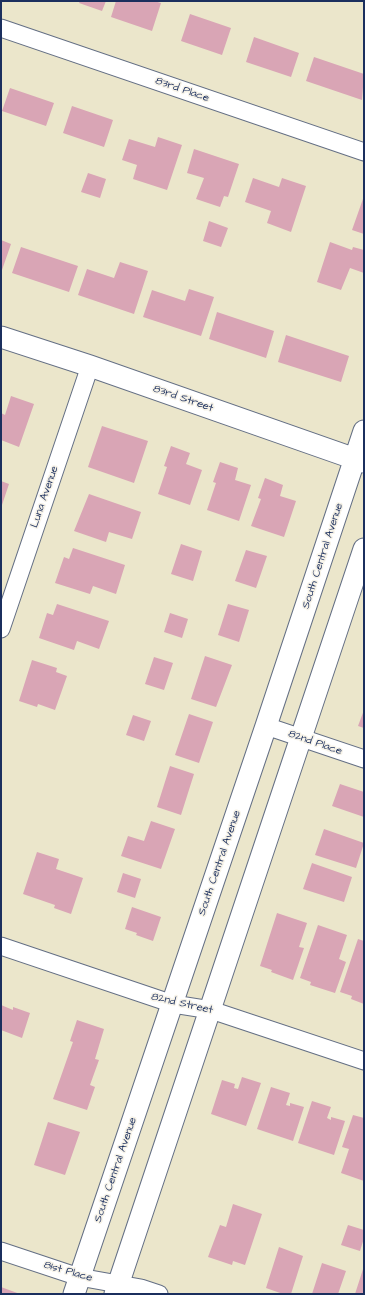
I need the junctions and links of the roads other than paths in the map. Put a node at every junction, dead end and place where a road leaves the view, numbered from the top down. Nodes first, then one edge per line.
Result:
1 (1, 28) edge
2 (364, 152) edge
3 (1, 337) edge
4 (90, 366) junction
5 (364, 431) edge
6 (359, 461) edge
7 (364, 549) edge
8 (1, 629) edge
9 (266, 726) junction
10 (302, 738) junction
11 (364, 759) edge
12 (1, 946) edge
13 (172, 1004) junction
14 (211, 1010) junction
15 (364, 1061) edge
16 (1, 1251) edge
17 (77, 1286) edge
18 (117, 1289) edge
19 (160, 1294) edge

1 - 2 street, 83rd Place
3 - 4 street, 83rd Street
4 - 6 street, 83rd Street
4 - 8 street, Luna Avenue
5 - 6 street, South Central Avenue
6 - 9 street, South Central Avenue
7 - 10 street
9 - 10 street, 82nd Place
9 - 13 street, South Central Avenue
10 - 11 street, 82nd Place
10 - 14 street
12 - 13 street, 82nd Street
13 - 14 street, 82nd Street
13 - 17 street, South Central Avenue
14 - 15 street, 82nd Street
14 - 18 street
16 - 17 street, 81st Place
17 - 18 street, 81st Place
18 - 19 street, 81st Place

